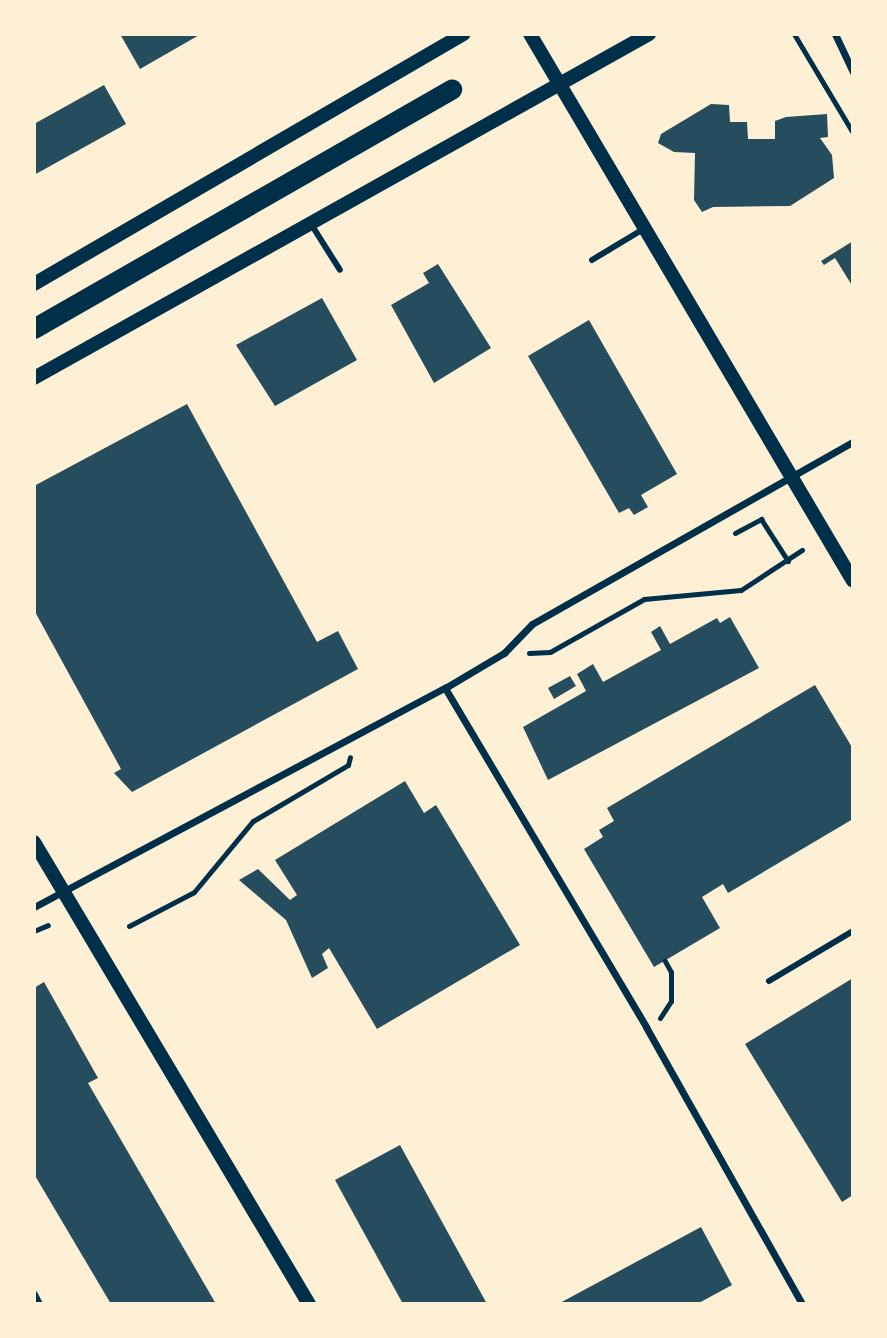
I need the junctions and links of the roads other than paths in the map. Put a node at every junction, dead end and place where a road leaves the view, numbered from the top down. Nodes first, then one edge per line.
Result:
1 (464, 34) edge
2 (530, 34) edge
3 (649, 34) edge
4 (835, 34) edge
5 (853, 72) edge
6 (560, 84) junction
7 (452, 90) dead end
8 (311, 224) junction
9 (645, 228) junction
10 (592, 260) dead end
11 (340, 270) dead end
12 (34, 284) edge
13 (34, 329) edge
14 (34, 378) edge
15 (853, 442) edge
16 (853, 581) edge
17 (445, 688) junction
18 (34, 842) edge
19 (34, 907) edge
20 (853, 931) edge
21 (769, 981) dead end
22 (34, 1294) edge
23 (39, 1304) edge
24 (309, 1304) edge
25 (802, 1304) edge

1 - 12 street
2 - 6 street
3 - 6 street
4 - 5 street
6 - 8 street
6 - 9 street
7 - 13 main road
8 - 11 lane
8 - 14 street
9 - 10 lane
9 - 16 street
15 - 17 street
17 - 19 street
17 - 25 street
18 - 24 street
20 - 21 lane
22 - 23 street

